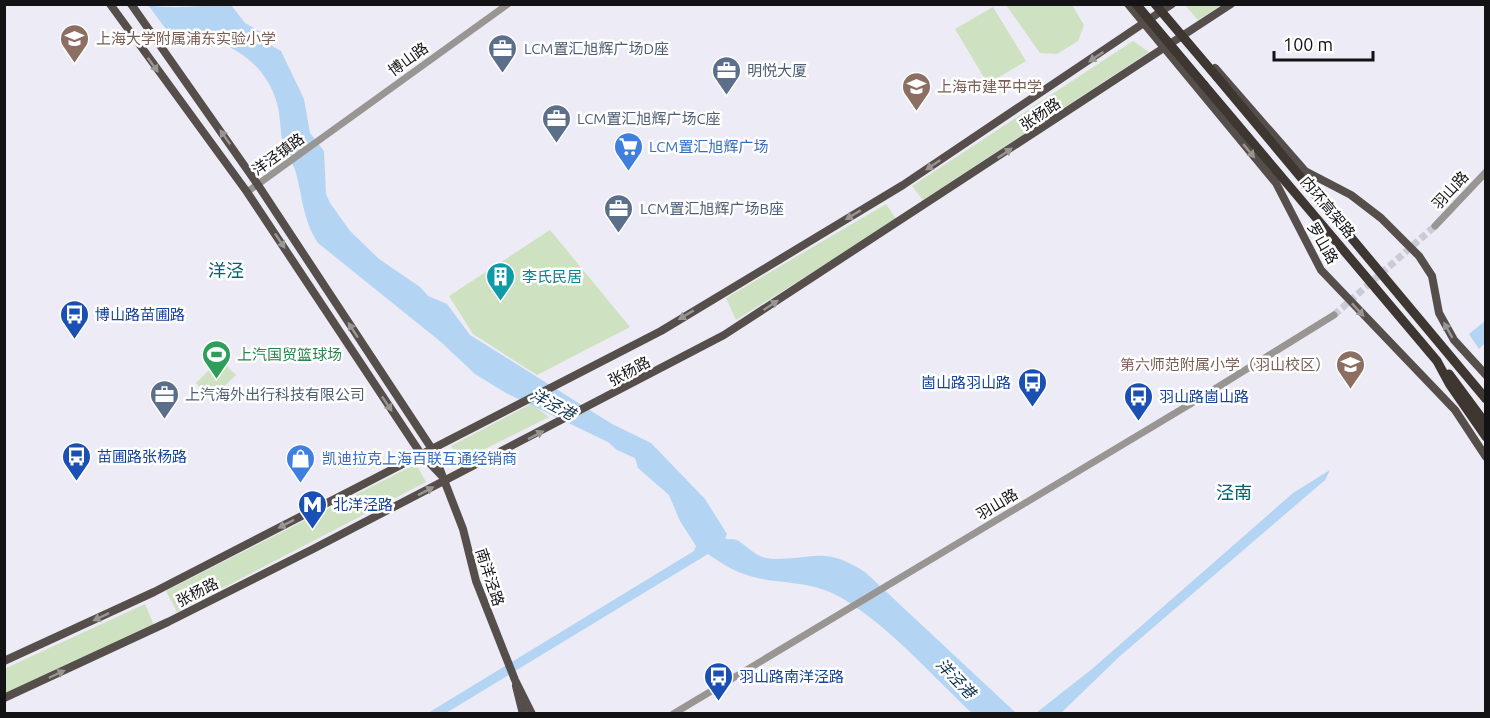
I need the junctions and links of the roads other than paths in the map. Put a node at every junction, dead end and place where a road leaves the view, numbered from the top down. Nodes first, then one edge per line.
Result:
1 (110, 4) edge
2 (131, 4) edge
3 (508, 4) edge
4 (1128, 4) edge
5 (1136, 4) edge
6 (1172, 4) edge
7 (1231, 4) edge
8 (1160, 6) edge
9 (1144, 25) junction
10 (1185, 35) junction
11 (1163, 49) junction
12 (324, 136) joint
13 (1485, 172) edge
14 (258, 185) junction
15 (248, 192) junction
16 (1435, 226) tunnel mouth
17 (1334, 315) tunnel mouth
18 (1437, 361) junction
19 (1485, 375) edge
20 (1485, 398) edge
21 (1485, 424) edge
22 (1485, 437) edge
23 (432, 449) junction
24 (421, 454) junction
25 (1485, 457) edge
26 (446, 480) junction
27 (4, 661) edge
28 (515, 680) junction
29 (4, 698) edge
30 (523, 714) edge
31 (532, 714) edge
32 (673, 714) edge

1 -> 15 main road
14 -> 2 main road
3 - 12 street, 博山路
4 - 9 main road, 罗山路
5 - 18 highway, 内环高架路, bridge
6 - 8 main road, 张杨路
7 - 10 main road, 张杨路
8 - 9 main road, 张杨路
8 - 10 main road
8 - 20 highway, 内环高架路, bridge
9 - 11 main road, 罗山路
9 -> 23 main road, 张杨路
10 - 11 main road, 张杨路
19 -> 10 main road
11 -> 25 main road, 罗山路
26 -> 11 main road, 张杨路
12 - 14 street, 洋泾镇路
13 - 16 street, 羽山路
14 - 15 street, 洋泾镇路
23 -> 14 main road
15 -> 24 main road
17 - 32 street, 羽山路
18 - 21 highway
18 - 22 highway, 内环高架路
23 - 24 main road, 张杨路
23 - 26 main road
24 - 26 main road
24 -> 27 main road, 张杨路
26 - 28 main road, 南洋泾路
29 -> 26 main road, 张杨路
28 - 30 main road, 南洋泾路
28 - 31 main road, 南洋泾路

